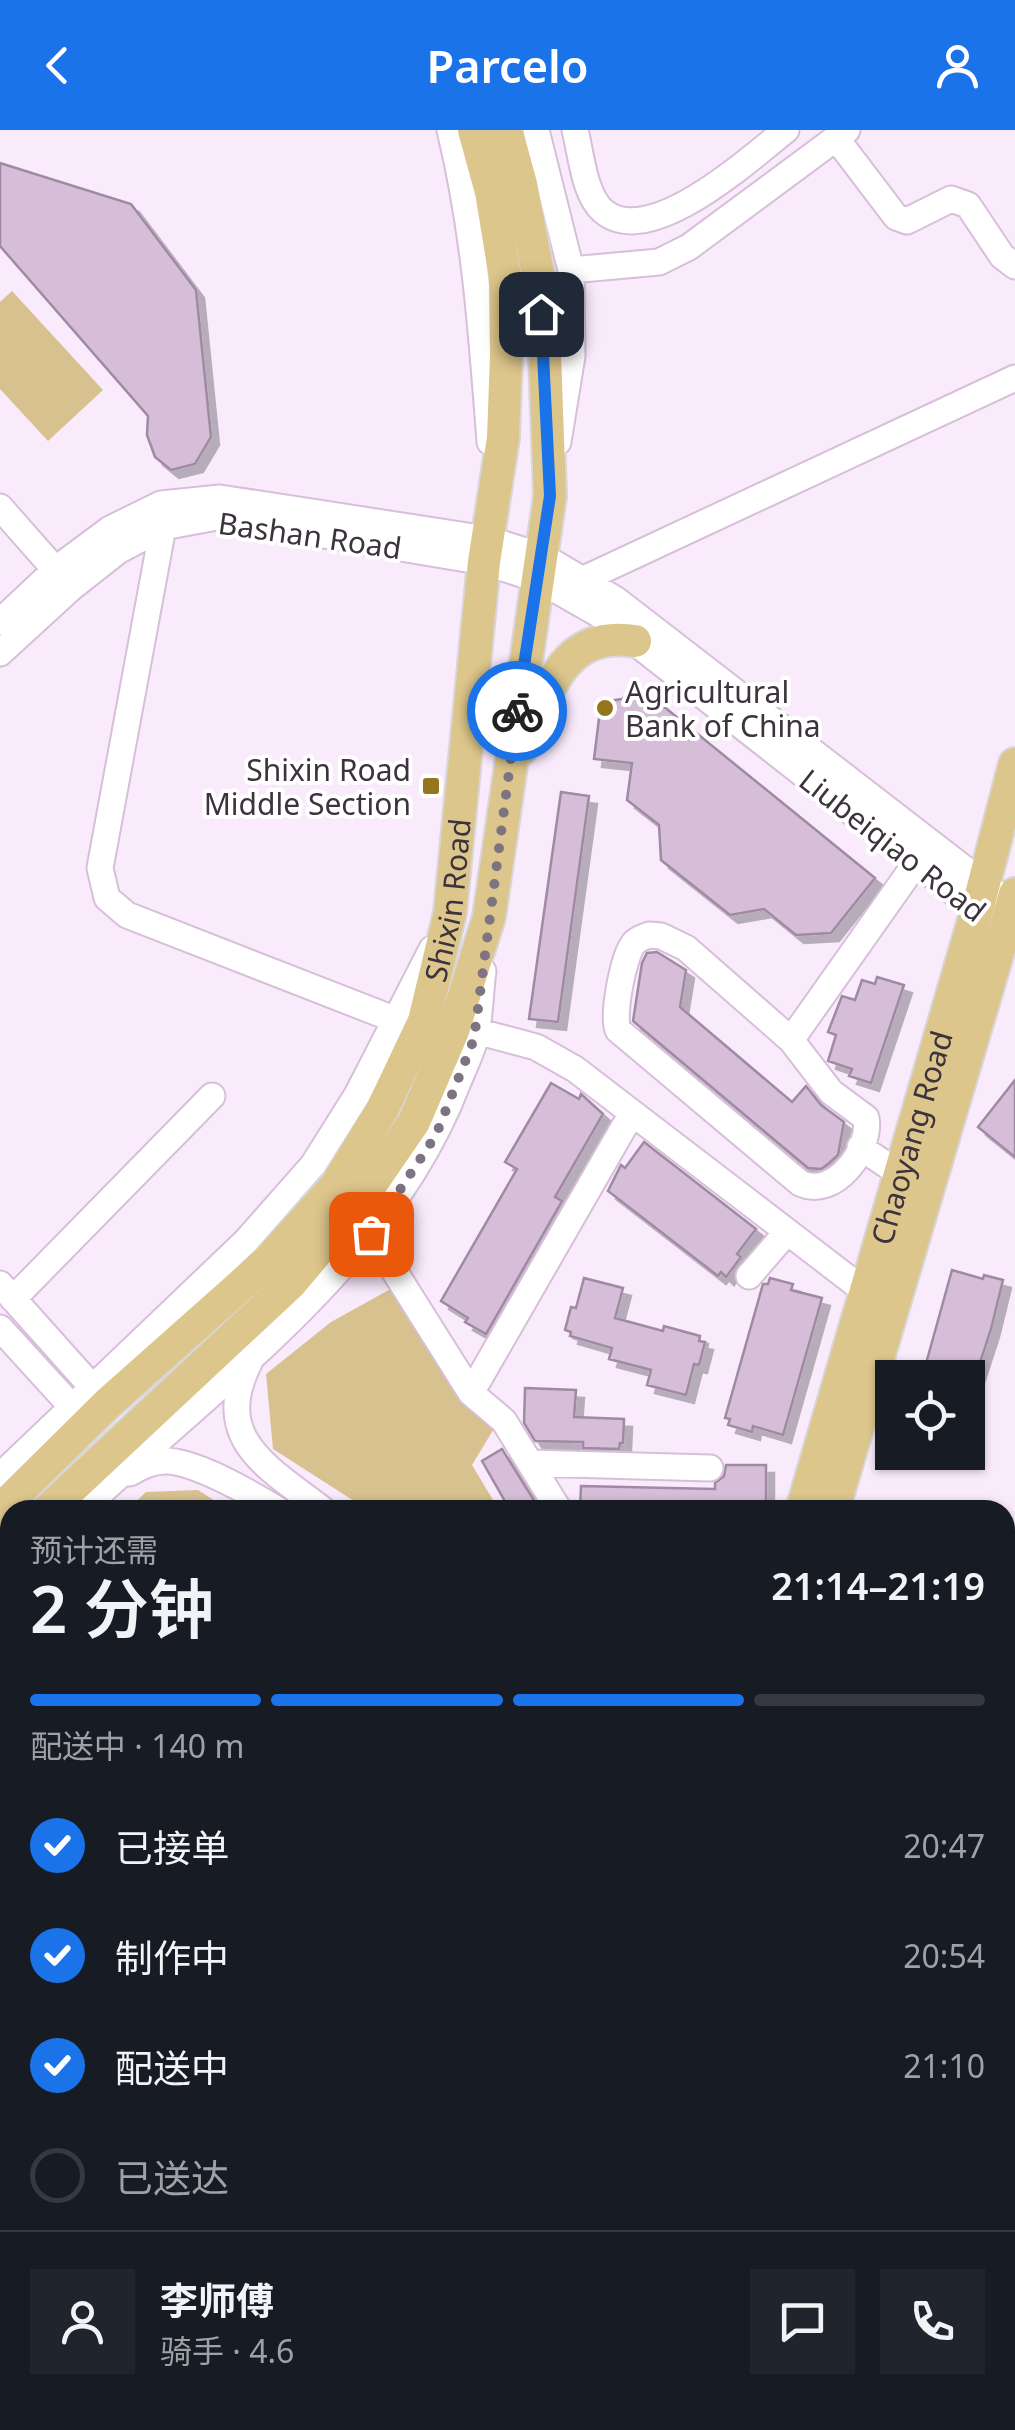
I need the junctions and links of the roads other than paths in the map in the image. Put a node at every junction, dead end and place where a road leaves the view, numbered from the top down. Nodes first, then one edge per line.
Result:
1 (450, 130) edge
2 (474, 130) edge
3 (506, 130) edge
4 (536, 130) edge
5 (575, 130) edge
6 (786, 130) edge
7 (841, 134) edge
8 (764, 148) junction
9 (784, 176) junction
10 (1015, 266) edge
11 (570, 270) junction
12 (1015, 378) edge
13 (494, 493) junction
14 (550, 496) junction
15 (0, 507) edge
16 (164, 527) junction
17 (485, 550) junction
18 (539, 567) junction
19 (584, 578) junction
20 (63, 579) junction
21 (0, 622) edge
22 (635, 641) junction
23 (0, 653) edge
24 (1015, 764) edge
25 (508, 776) junction
26 (916, 863) junction
27 (980, 897) junction
28 (450, 913) junction
29 (489, 916) junction
30 (1012, 916) edge
31 (396, 1020) junction
32 (476, 1030) junction
33 (792, 1040) junction
34 (212, 1096) dead end
35 (632, 1114) junction
36 (860, 1147) junction
37 (900, 1174) junction
38 (786, 1232) junction
39 (371, 1234) junction
40 (749, 1276) dead end
41 (6, 1291) edge
42 (866, 1292) junction
43 (0, 1328) edge
44 (254, 1353) junction
45 (92, 1387) junction
46 (471, 1393) junction
47 (72, 1407) junction
48 (530, 1463) junction
49 (710, 1468) dead end
50 (0, 1476) edge
51 (108, 1486) junction
52 (246, 1490) junction
53 (10, 1500) edge
54 (59, 1500) edge
55 (93, 1500) edge
56 (262, 1500) edge
57 (308, 1500) edge
58 (310, 1500) edge
59 (553, 1500) edge
60 (805, 1500) edge
61 (836, 1500) edge

1 - 13 street
2 - 13 main road, Shixin Road
3 - 14 main road, Shixin Road
4 - 11 street
5 - 8 street
6 - 8 street
7 - 9 street
7 - 10 street
8 - 9 street
9 - 11 street
11 - 14 street
12 - 19 street
13 - 17 main road, Shixin Road
14 - 18 main road, Shixin Road
15 - 20 street
16 - 17 street, Bashan Road
16 - 20 street, Bashan Road
16 - 31 street
17 - 18 street, Liubeiqiao Road
17 - 20 street, Bashan Road
17 - 28 main road, Shixin Road
18 - 19 street, Liubeiqiao Road
18 - 22 street, Liubeiqiao Road
18 - 25 main road, Shixin Road
19 - 27 street, Liubeiqiao Road
20 - 21 street, Bashan Road
20 - 23 street, Bashan Road
22 - 25 main road
22 - 26 street, Liubeiqiao Road
24 - 27 main road, Chaoyang Road
25 - 29 main road, Shixin Road
26 - 27 street, Liubeiqiao Road
26 - 33 street
27 - 30 street, Liubeiqiao Road
27 - 37 main road, Chaoyang Road
28 - 31 street
28 - 53 main road, Shixin Road
29 - 32 street
29 - 54 main road, Shixin Road
30 - 61 main road, Chaoyang Road
31 - 45 street
32 - 35 street
32 - 39 street
33 - 36 street
33 - 36 street
34 - 41 street
35 - 38 street
35 - 46 street
36 - 37 street
37 - 42 main road, Chaoyang Road
38 - 40 street
38 - 42 street
39 - 44 street
39 - 46 street
41 - 45 street
42 - 60 main road, Chaoyang Road
43 - 47 street
44 - 51 street
44 - 58 street
45 - 47 street
46 - 48 street
47 - 50 street
48 - 49 street
48 - 59 street
51 - 52 street
51 - 55 street
52 - 56 street
52 - 57 street

